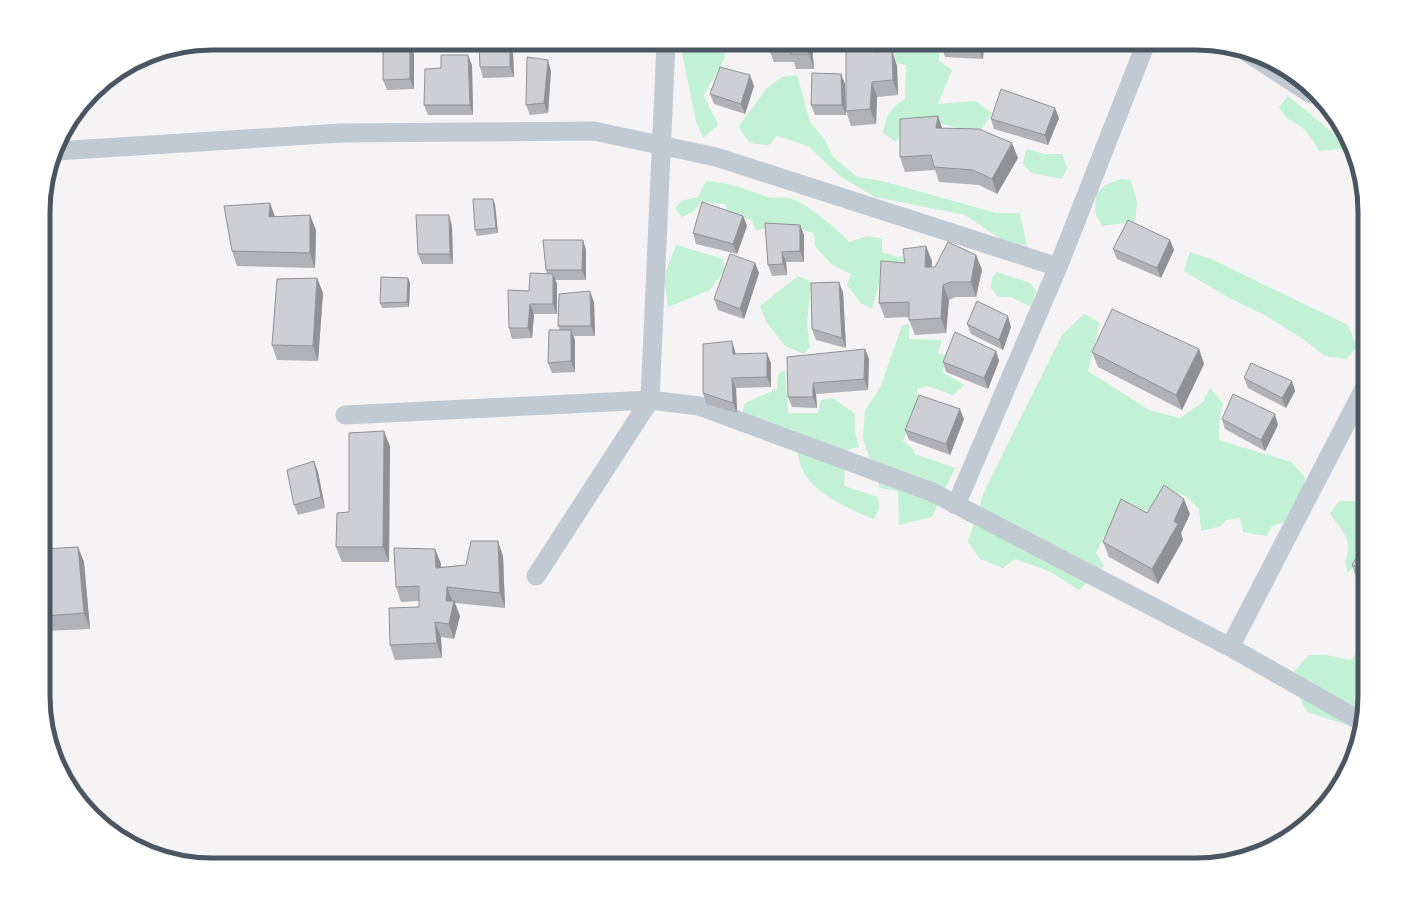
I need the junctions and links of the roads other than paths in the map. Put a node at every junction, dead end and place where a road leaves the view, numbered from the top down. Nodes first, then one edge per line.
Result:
1 (666, 50) edge
2 (1143, 50) edge
3 (1279, 73) edge
4 (1298, 85) edge
5 (660, 145) junction
6 (62, 151) edge
7 (1058, 267) junction
8 (650, 400) junction
9 (1358, 400) edge
10 (345, 415) dead end
11 (956, 505) junction
12 (536, 576) dead end
13 (1230, 647) junction
14 (1357, 719) edge

1 - 5 street
2 - 7 street
3 - 4 street
5 - 6 street
5 - 7 street
5 - 8 street
7 - 11 street
8 - 10 street
8 - 11 street
8 - 12 street
9 - 13 street
11 - 13 street
13 - 14 street

